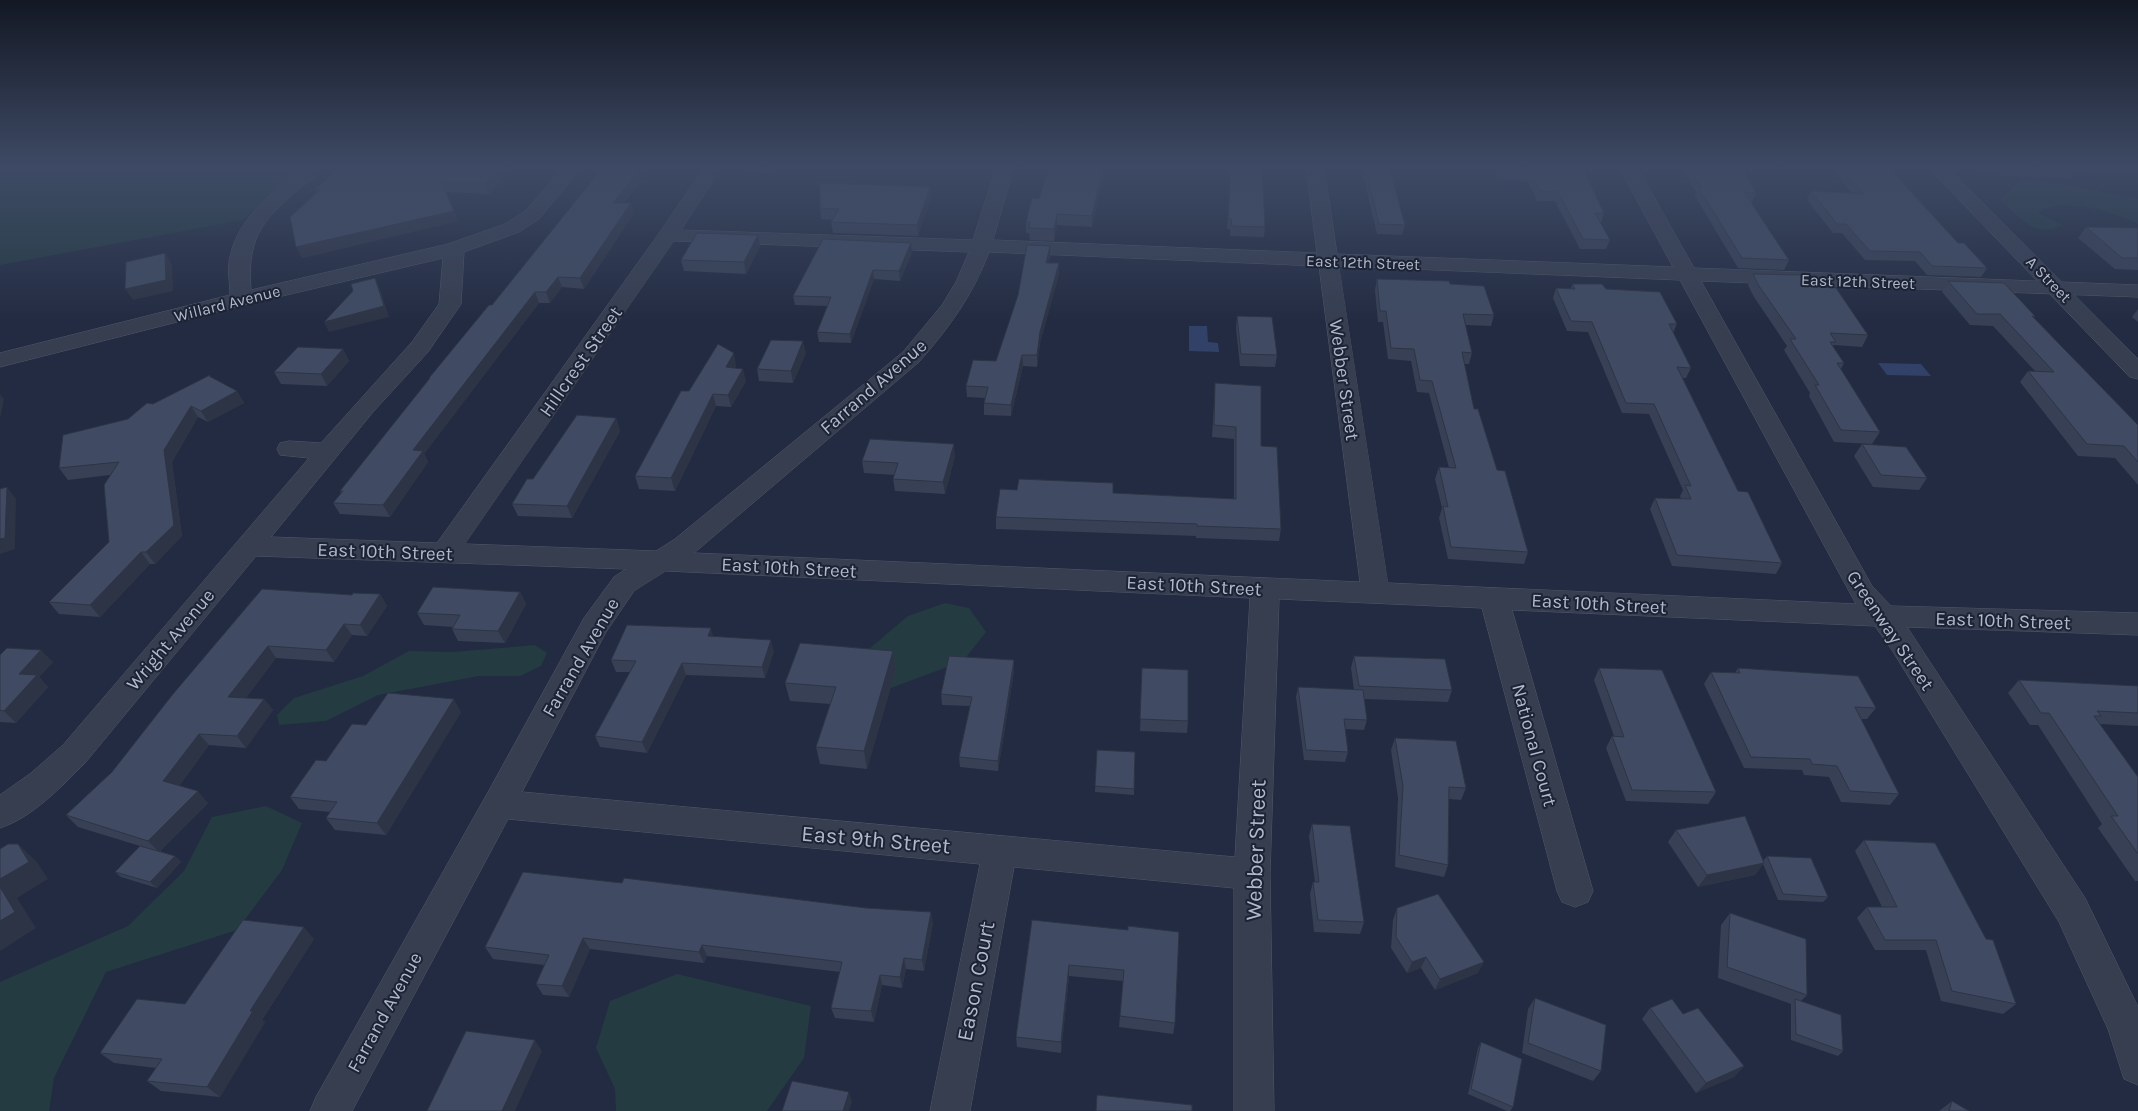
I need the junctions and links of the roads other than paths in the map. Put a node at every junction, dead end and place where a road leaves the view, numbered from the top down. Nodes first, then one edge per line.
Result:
1 (258, 219) edge
2 (526, 219) edge
3 (679, 219) edge
4 (990, 219) edge
5 (1322, 219) edge
6 (1657, 219) edge
7 (1989, 219) edge
8 (668, 235) junction
9 (982, 246) junction
10 (454, 250) junction
11 (1328, 261) junction
12 (1688, 275) junction
13 (2059, 289) junction
14 (2138, 291) edge
15 (242, 299) junction
16 (0, 360) edge
17 (2138, 372) edge
18 (289, 449) dead end
19 (328, 452) junction
20 (250, 546) junction
21 (445, 554) junction
22 (663, 561) junction
23 (1265, 588) junction
24 (1376, 593) junction
25 (1494, 598) junction
26 (1883, 616) junction
27 (2138, 624) edge
28 (499, 804) junction
29 (0, 814) edge
30 (1000, 851) junction
31 (1252, 874) junction
32 (1576, 891) dead end
33 (2138, 1065) edge
34 (330, 1111) edge
35 (950, 1111) edge
36 (1254, 1111) edge

1 - 15 street
2 - 10 street
3 - 8 street, Hillcrest Street
4 - 9 street, Farrand Avenue
5 - 11 street, Webber Street
6 - 12 street, Greenway Street
7 - 13 street, A Street
8 - 9 street, East 12th Street
8 - 21 street, Hillcrest Street
9 - 11 street, East 12th Street
9 - 22 street, Farrand Avenue
10 - 15 street, Willard Avenue
10 - 19 street, Wright Avenue
11 - 12 street, East 12th Street
11 - 24 street, Webber Street
12 - 13 street, East 12th Street
12 - 26 street, Greenway Street
13 - 14 street, East 12th Street
13 - 17 street, A Street
15 - 16 street, Willard Avenue
18 - 19 street
19 - 20 street, Wright Avenue
20 - 21 street, East 10th Street
20 - 29 street, Wright Avenue
21 - 22 street, East 10th Street
22 - 23 street, East 10th Street
22 - 28 street, Farrand Avenue
23 - 24 street, East 10th Street
23 - 31 street, Webber Street
24 - 25 street, East 10th Street
25 - 26 street, East 10th Street
25 - 32 street, National Court
26 - 27 street, East 10th Street
26 - 33 street, Greenway Street
28 - 30 street, East 9th Street
28 - 34 street, Farrand Avenue
30 - 31 street, East 9th Street
30 - 35 street, Eason Court
31 - 36 street, Webber Street

